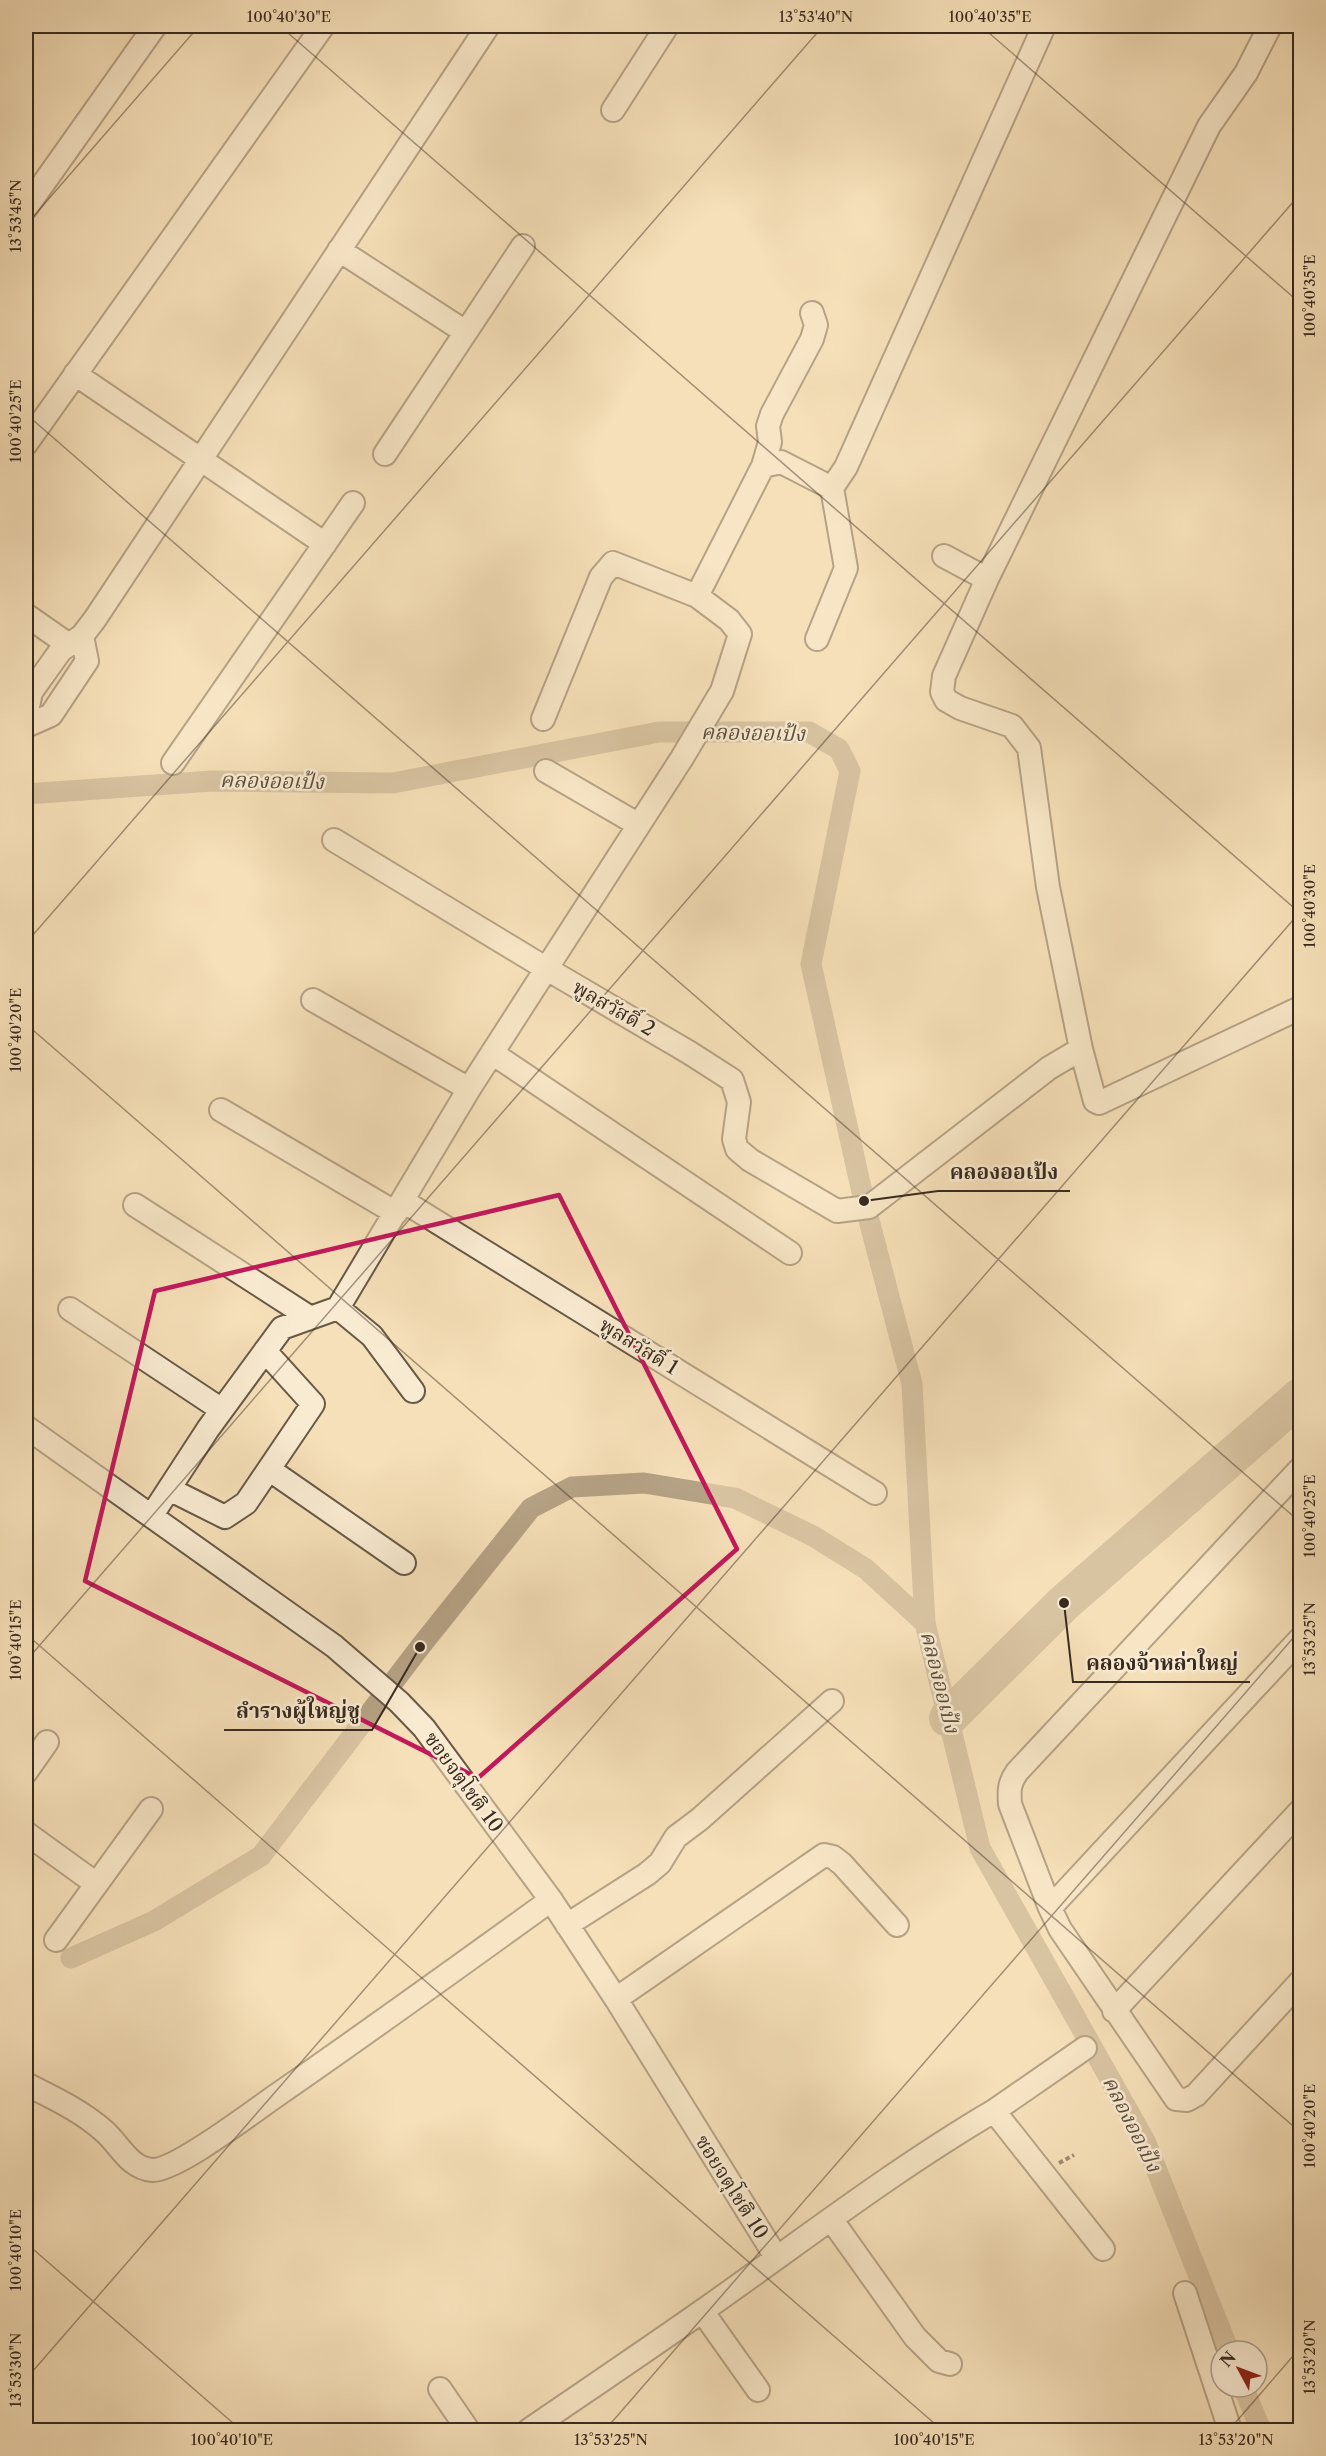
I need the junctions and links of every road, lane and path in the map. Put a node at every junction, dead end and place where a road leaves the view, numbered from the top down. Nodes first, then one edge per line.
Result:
1 (155, 26) edge
2 (323, 26) edge
3 (488, 26) edge
4 (667, 26) edge
5 (1044, 26) edge
6 (1270, 26) edge
7 (613, 110) dead end
8 (26, 208) edge
9 (523, 246) dead end
10 (339, 250) junction
11 (812, 313) dead end
12 (464, 331) junction
13 (75, 374) junction
14 (26, 444) edge
15 (385, 454) dead end
16 (200, 459) junction
17 (763, 466) junction
18 (832, 488) junction
19 (353, 503) dead end
20 (325, 544) junction
21 (944, 556) dead end
22 (987, 579) junction
23 (697, 596) junction
24 (26, 615) edge
25 (817, 639) dead end
26 (76, 640) junction
27 (26, 716) edge
28 (543, 719) dead end
29 (26, 726) edge
30 (173, 763) dead end
31 (546, 771) dead end
32 (639, 825) junction
33 (334, 840) dead end
34 (547, 969) junction
35 (313, 1000) dead end
36 (1300, 1008) edge
37 (1082, 1049) junction
38 (492, 1053) junction
39 (468, 1089) junction
40 (221, 1110) dead end
41 (135, 1205) dead end
42 (399, 1207) junction
43 (790, 1253) dead end
44 (338, 1308) junction
45 (70, 1310) dead end
46 (309, 1317) junction
47 (266, 1351) junction
48 (413, 1391) dead end
49 (222, 1410) junction
50 (26, 1427) edge
51 (1300, 1468) edge
52 (270, 1470) junction
53 (169, 1489) junction
54 (875, 1493) dead end
55 (152, 1515) junction
56 (404, 1563) dead end
57 (1300, 1639) edge
58 (832, 1701) dead end
59 (47, 1742) dead end
60 (26, 1772) edge
61 (151, 1809) dead end
62 (1300, 1810) edge
63 (26, 1833) edge
64 (95, 1883) junction
65 (551, 1900) junction
66 (1050, 1908) junction
67 (567, 1925) junction
68 (897, 1925) dead end
69 (56, 1940) dead end
70 (1300, 1982) edge
71 (616, 1999) junction
72 (1114, 2011) junction
73 (1085, 2048) dead end
74 (30, 2086) dead end
75 (994, 2111) junction
76 (831, 2219) junction
77 (1103, 2249) dead end
78 (776, 2257) junction
79 (1185, 2294) dead end
80 (702, 2311) junction
81 (950, 2364) dead end
82 (440, 2389) dead end
83 (758, 2390) dead end
84 (468, 2430) edge
85 (529, 2430) edge
86 (1230, 2430) edge

1 - 8 street
2 - 13 street
3 - 10 street
4 - 7 street
5 - 18 street
6 - 22 street
9 - 12 street
10 - 12 street
10 - 16 street
11 - 17 street
12 - 15 street
13 - 14 street
13 - 16 street
16 - 20 street
16 - 26 street
17 - 18 street
17 - 23 street
18 - 25 street
19 - 20 street
20 - 30 street
21 - 22 street
22 - 37 street
23 - 28 street
23 - 32 street
24 - 26 street
26 - 27 street
26 - 29 street
31 - 32 street
32 - 34 street
33 - 34 street, พูลสวัสดิ์ 2
34 - 37 street, พูลสวัสดิ์ 2
34 - 38 street
35 - 39 street
36 - 37 street
38 - 39 street
38 - 43 street
39 - 42 street
40 - 42 street, พูลสวัสดิ์ 1
41 - 46 street
42 - 44 street
42 - 54 street, พูลสวัสดิ์ 1
44 - 46 street
44 - 48 street
45 - 49 street
46 - 47 street
47 - 49 street
47 - 52 street
49 - 53 street
50 - 55 street, ซอยจตุโชติ 10
51 - 66 street
52 - 53 street
52 - 56 street
53 - 55 street
55 - 65 street, ซอยจตุโชติ 10
57 - 66 street
58 - 67 street
59 - 60 street
61 - 64 street
62 - 72 street
63 - 64 street
64 - 69 street
65 - 67 street, ซอยจตุโชติ 10
65 - 74 street
66 - 72 street
67 - 71 street, ซอยจตุโชติ 10
68 - 71 street
70 - 72 street
71 - 78 street, ซอยจตุโชติ 10
73 - 75 street
75 - 76 street
75 - 77 street
76 - 78 street
76 - 81 street
78 - 80 street
79 - 86 street
80 - 83 street
80 - 85 street
82 - 84 street

